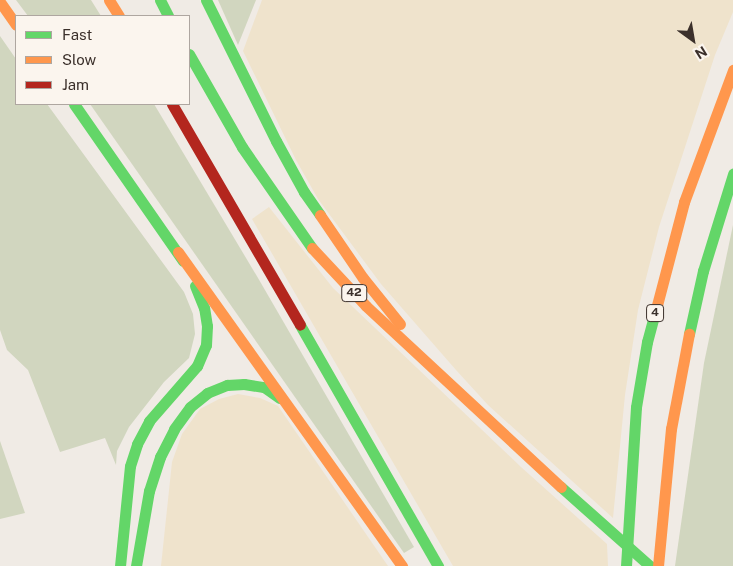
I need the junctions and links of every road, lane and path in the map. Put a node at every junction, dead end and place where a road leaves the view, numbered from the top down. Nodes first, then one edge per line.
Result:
1 (109, 0) edge
2 (118, 0) edge
3 (160, 0) edge
4 (206, 0) edge
5 (0, 2) edge
6 (118, 15) edge
7 (126, 15) edge
8 (168, 15) edge
9 (15, 24) edge
10 (190, 56) edge
11 (733, 70) edge
12 (75, 105) edge
13 (173, 105) edge
14 (733, 174) edge
15 (178, 252) junction
16 (461, 393) junction
17 (296, 416) junction
18 (120, 566) edge
19 (136, 566) edge
20 (402, 566) edge
21 (438, 566) edge
22 (626, 566) edge
23 (650, 566) edge
24 (658, 566) edge

1 - 6 main road
2 - 7 main road
3 - 8 main road
4 - 16 main road
5 - 9 main road
10 - 16 main road, 42
11 - 22 main road, 4
12 - 15 main road
13 - 21 main road
14 - 24 main road
15 - 17 main road
15 - 18 main road
16 - 23 main road, 42
17 - 19 main road
17 - 20 main road

